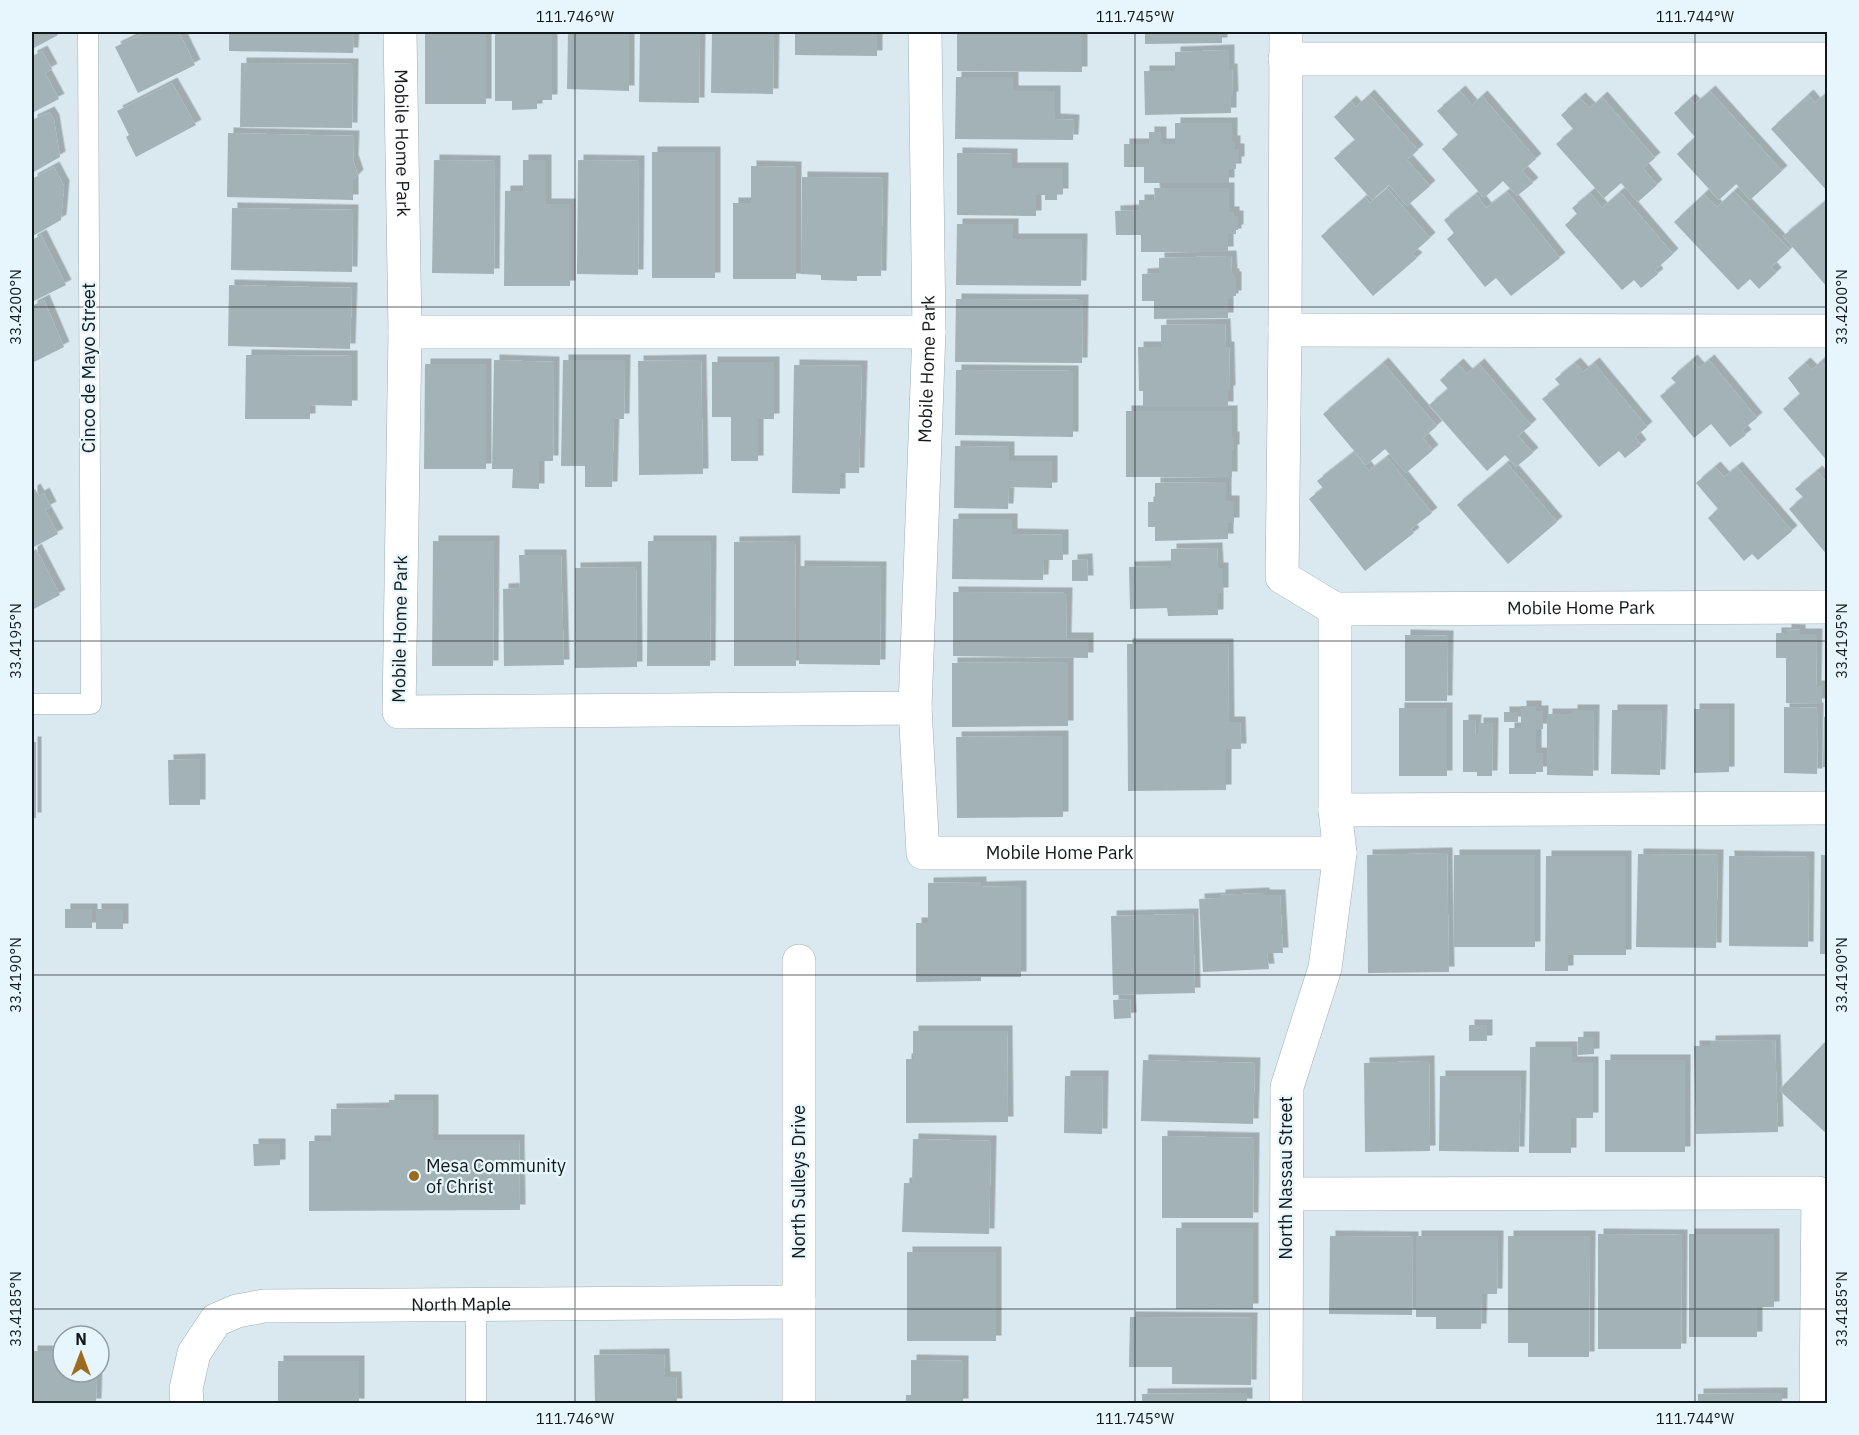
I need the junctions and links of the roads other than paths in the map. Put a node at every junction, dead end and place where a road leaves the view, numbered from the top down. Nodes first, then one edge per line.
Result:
1 (88, 32) edge
2 (400, 32) edge
3 (925, 32) edge
4 (1286, 45) edge
5 (1827, 59) edge
6 (1285, 330) junction
7 (1827, 331) edge
8 (405, 332) junction
9 (929, 332) junction
10 (1827, 607) edge
11 (1335, 609) junction
12 (32, 704) edge
13 (915, 708) junction
14 (1827, 808) edge
15 (1335, 810) junction
16 (1340, 852) junction
17 (800, 961) dead end
18 (1287, 1194) junction
19 (800, 1302) junction
20 (476, 1305) junction
21 (186, 1404) edge
22 (476, 1404) edge
23 (799, 1404) edge
24 (1286, 1404) edge
25 (1816, 1404) edge

1 - 12 lane, Cinco de Mayo Street
2 - 8 street, Mobile Home Park
3 - 9 street, Mobile Home Park
4 - 5 street
4 - 6 street
6 - 7 street
6 - 11 street
8 - 9 street
8 - 13 street, Mobile Home Park
9 - 13 street, Mobile Home Park
10 - 11 street, Mobile Home Park
11 - 15 street, North Nassau Street
13 - 16 street, Mobile Home Park
14 - 15 street
15 - 16 street, North Nassau Street
16 - 18 street, North Nassau Street
17 - 19 street, North Sulleys Drive
18 - 24 street, North Nassau Street
18 - 25 street
19 - 20 street, North Maple
19 - 23 street, North Sulleys Drive
20 - 21 street, North Maple
20 - 22 lane

